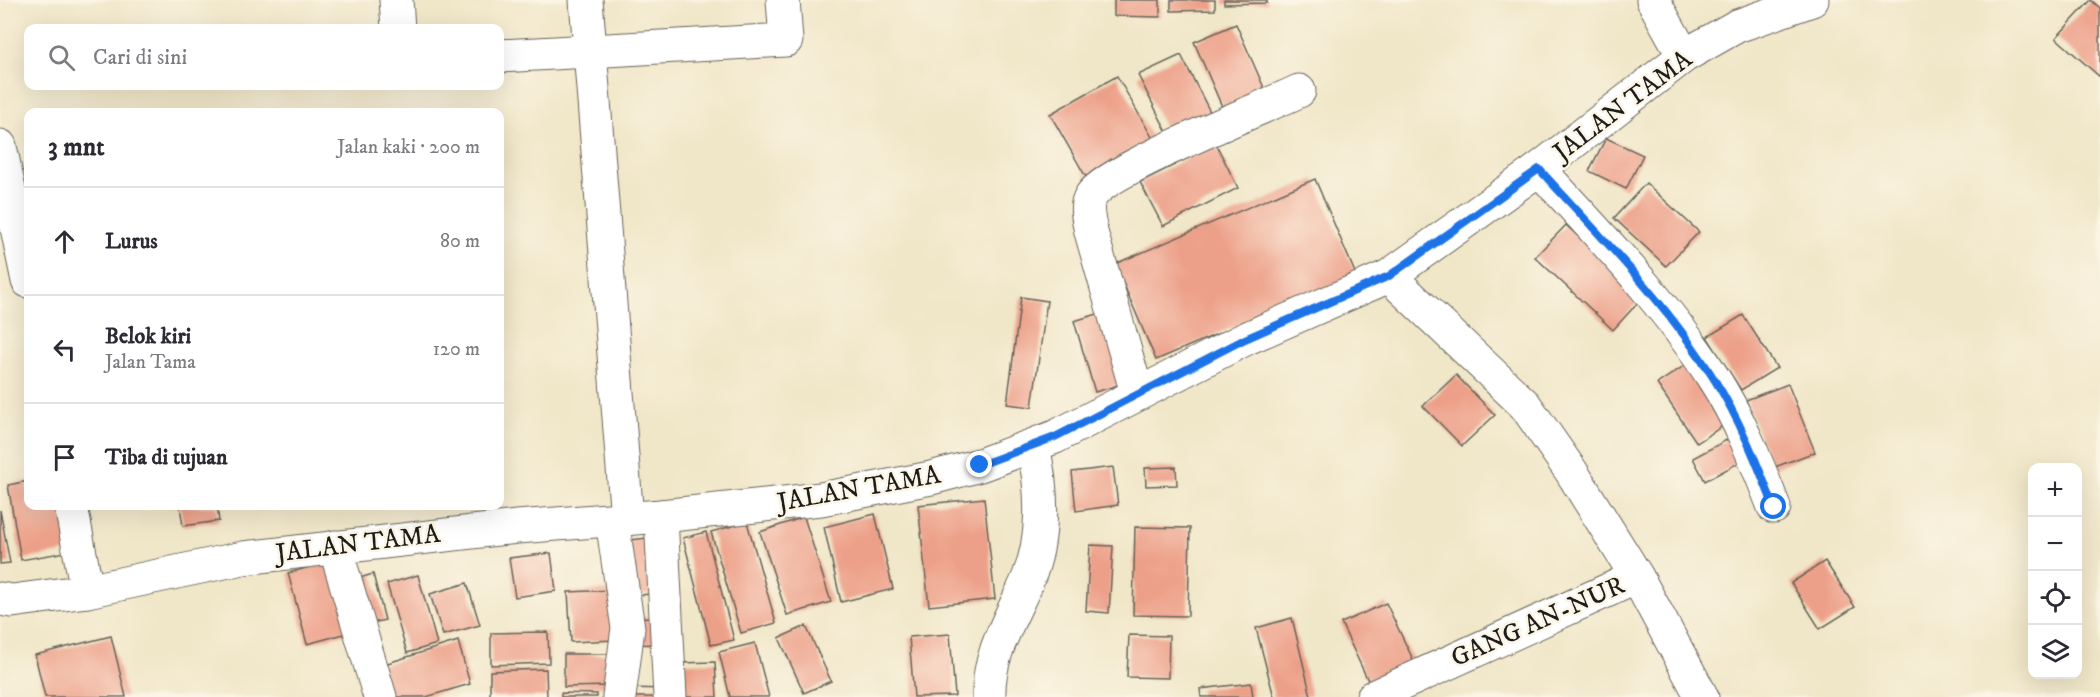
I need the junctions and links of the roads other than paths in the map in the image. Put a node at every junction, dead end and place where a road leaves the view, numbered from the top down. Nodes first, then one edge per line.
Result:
1 (396, 0) edge
2 (586, 0) edge
3 (783, 0) edge
4 (1653, 0) edge
5 (1812, 0) edge
6 (398, 24) edge
7 (590, 50) junction
8 (504, 56) edge
9 (1684, 56) junction
10 (1299, 92) dead end
11 (0, 146) edge
12 (1539, 169) junction
13 (24, 262) edge
14 (1389, 276) junction
15 (1137, 393) junction
16 (1033, 447) junction
17 (1774, 507) dead end
18 (72, 510) edge
19 (661, 516) junction
20 (619, 519) junction
21 (335, 547) junction
22 (1637, 577) junction
23 (87, 591) junction
24 (0, 599) edge
25 (380, 697) edge
26 (619, 697) edge
27 (670, 697) edge
28 (988, 697) edge
29 (1373, 697) edge
30 (1702, 697) edge

1 - 6 street
2 - 7 street
3 - 7 street
4 - 9 street
5 - 9 street, JALAN TAMA
7 - 8 street
7 - 20 street
9 - 12 street, JALAN TAMA
10 - 15 street
11 - 13 street
12 - 14 street, JALAN TAMA
12 - 17 street
14 - 15 street, JALAN TAMA
14 - 22 street
15 - 16 street, JALAN TAMA
16 - 19 street, JALAN TAMA
16 - 28 street
18 - 23 street
19 - 20 street, JALAN TAMA
19 - 27 street
20 - 21 street, JALAN TAMA
20 - 26 street
21 - 23 street, JALAN TAMA
21 - 25 street
22 - 29 street, GANG AN-NUR
22 - 30 street
23 - 24 street, JALAN TAMA

